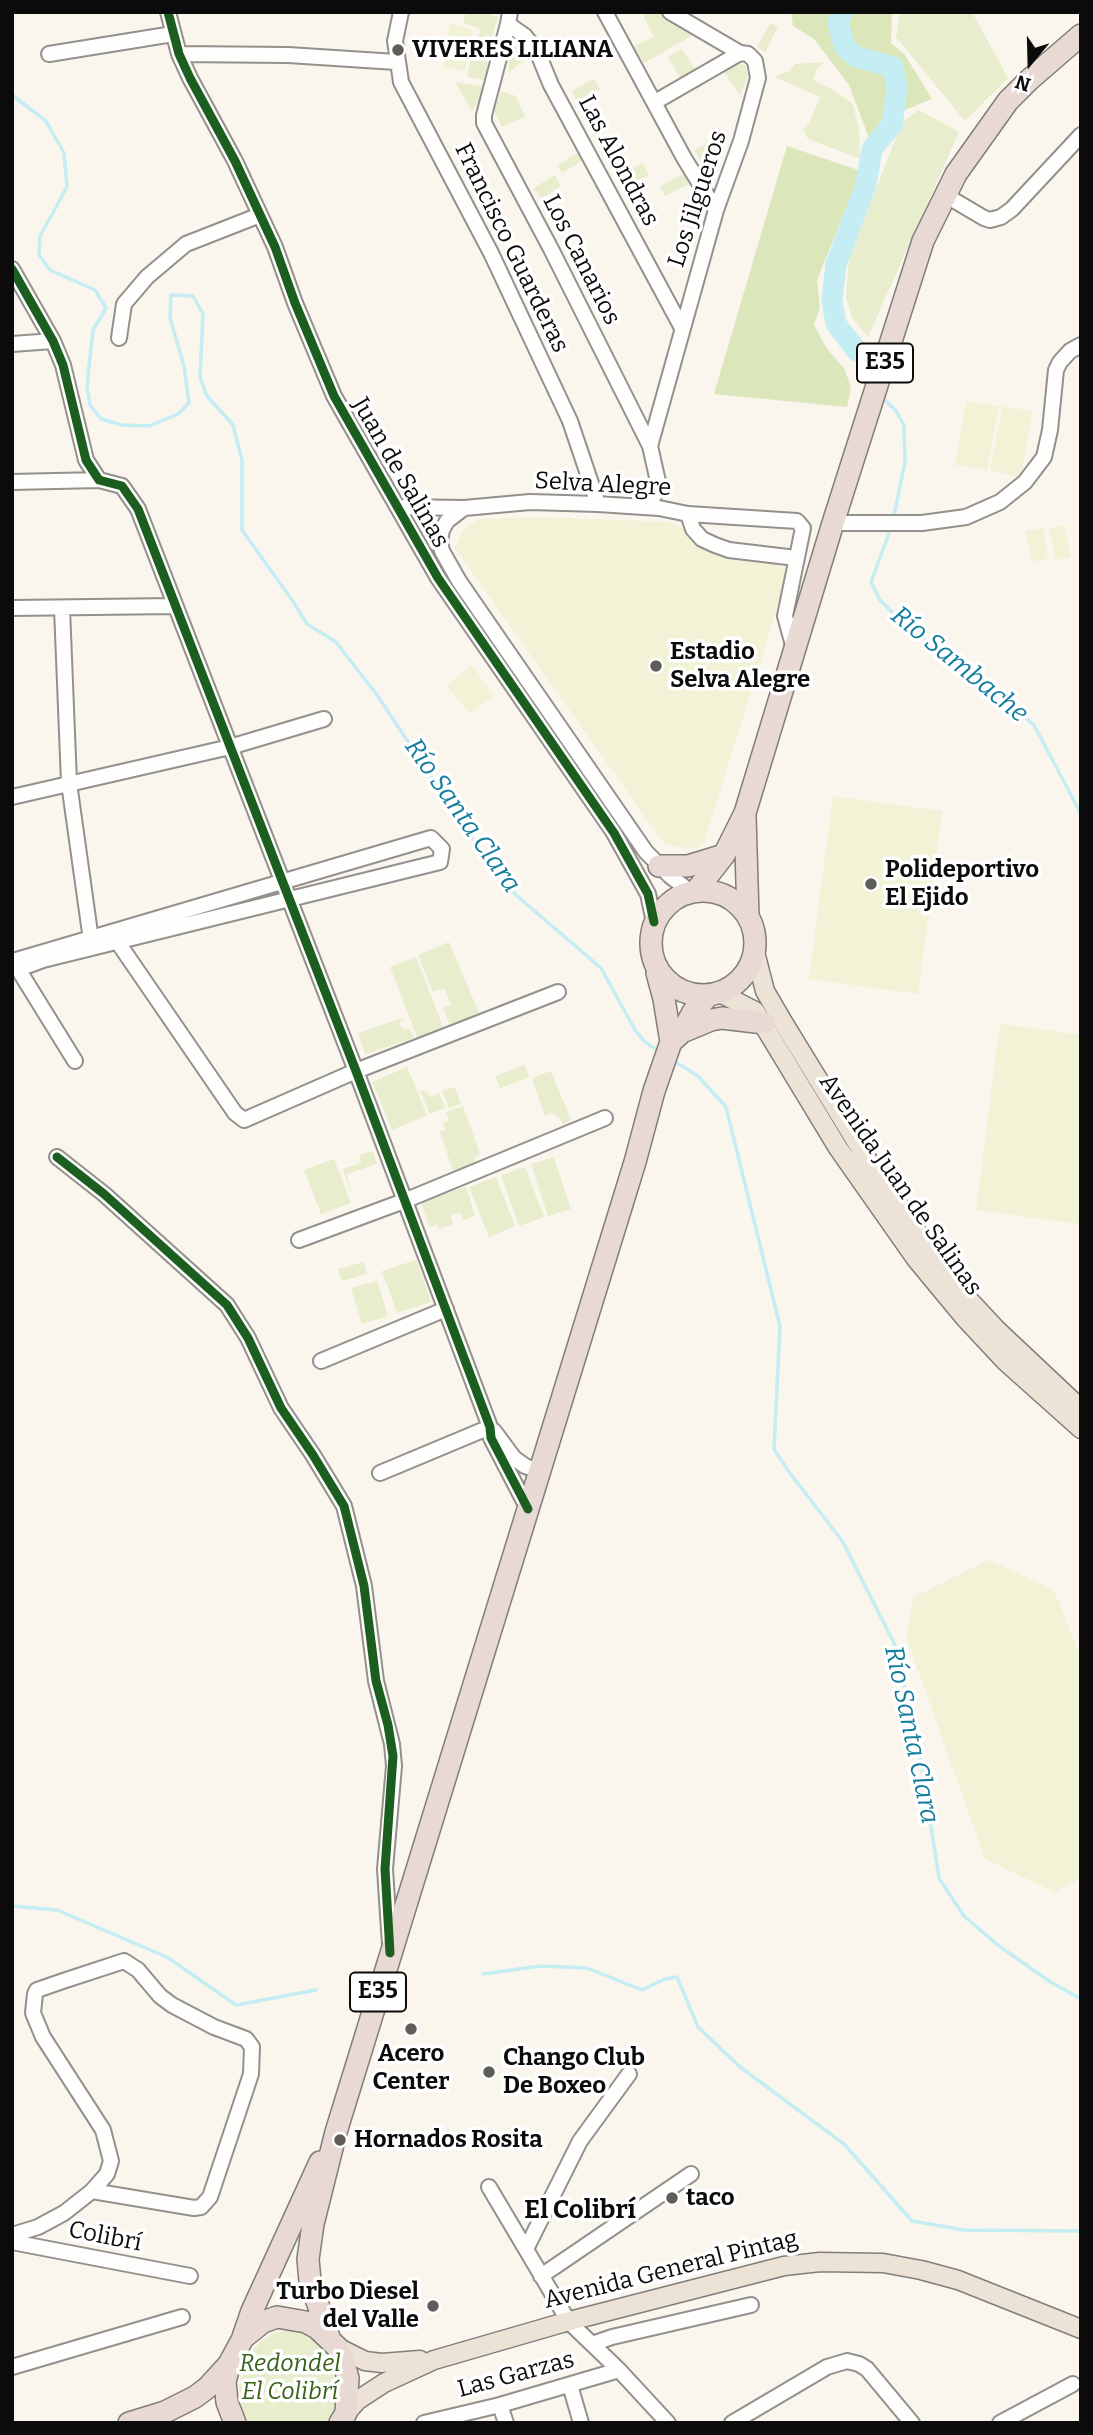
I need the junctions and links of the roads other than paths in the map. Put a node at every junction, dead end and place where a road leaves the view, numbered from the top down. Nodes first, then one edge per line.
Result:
1 (168, 12) edge
2 (401, 12) edge
3 (605, 12) edge
4 (670, 12) edge
5 (509, 18) edge
6 (173, 34) junction
7 (1081, 35) edge
8 (740, 53) junction
9 (49, 54) dead end
10 (179, 54) junction
11 (396, 62) junction
12 (655, 102) junction
13 (1081, 135) edge
14 (945, 195) junction
15 (716, 210) junction
16 (260, 215) junction
17 (12, 269) edge
18 (682, 328) junction
19 (118, 338) dead end
20 (53, 341) junction
21 (12, 344) edge
22 (1081, 345) edge
23 (650, 446) junction
24 (99, 480) junction
25 (12, 482) edge
26 (598, 503) junction
27 (638, 506) junction
28 (398, 507) junction
29 (464, 508) junction
30 (688, 514) junction
31 (834, 523) junction
32 (796, 558) junction
33 (174, 606) junction
34 (12, 608) edge
35 (62, 608) junction
36 (795, 651) junction
37 (324, 719) dead end
38 (230, 747) junction
39 (69, 783) junction
40 (12, 797) edge
41 (745, 813) junction
42 (724, 855) junction
43 (659, 866) junction
44 (281, 883) junction
45 (694, 892) junction
46 (290, 898) junction
47 (748, 916) junction
48 (654, 922) junction
49 (91, 940) junction
50 (117, 941) junction
51 (755, 952) junction
52 (15, 963) edge
53 (654, 964) junction
54 (558, 992) dead end
55 (715, 994) junction
56 (764, 1023) junction
57 (674, 1041) junction
58 (75, 1061) dead end
59 (356, 1071) junction
60 (605, 1118) dead end
61 (57, 1157) dead end
62 (404, 1200) junction
63 (299, 1240) dead end
64 (446, 1309) junction
65 (321, 1360) dead end
66 (1081, 1409) edge
67 (491, 1427) junction
68 (1081, 1429) edge
69 (539, 1471) junction
70 (380, 1473) dead end
71 (528, 1509) junction
72 (390, 1953) junction
73 (629, 2074) dead end
74 (336, 2132) junction
75 (691, 2174) dead end
76 (489, 2187) dead end
77 (92, 2191) junction
78 (12, 2235) edge
79 (12, 2242) edge
80 (526, 2249) junction
81 (190, 2276) dead end
82 (541, 2276) junction
83 (751, 2305) dead end
84 (182, 2316) dead end
85 (569, 2322) junction
86 (1081, 2329) edge
87 (243, 2338) junction
88 (333, 2342) junction
89 (593, 2344) junction
90 (434, 2360) junction
91 (230, 2362) junction
92 (12, 2367) edge
93 (619, 2370) junction
94 (1073, 2384) dead end
95 (570, 2385) junction
96 (500, 2405) junction
97 (343, 2418) edge
98 (427, 2422) edge
99 (129, 2423) edge
100 (235, 2423) edge
101 (506, 2423) edge
102 (581, 2423) edge
103 (668, 2423) edge
104 (732, 2423) edge
105 (912, 2423) edge
106 (1000, 2423) edge

1 - 6 street, Juan de Salinas
2 - 11 street, Francisco Guarderas
3 - 12 street
4 - 8 street, Los Jilgueros
5 - 18 street, Las Alondras
5 - 23 street, Los Canarios
6 - 9 street
6 - 10 street, Juan de Salinas
7 - 14 highway, E35
8 - 12 street
8 - 15 street, Los Jilgueros
10 - 11 street
10 - 16 street, Juan de Salinas
11 - 26 street, Francisco Guarderas
12 - 15 street
13 - 14 street
14 - 31 highway, E35
15 - 18 street, Los Jilgueros
16 - 19 street
16 - 28 street, Juan de Salinas
17 - 20 street
18 - 23 street, Los Jilgueros
20 - 21 street
20 - 24 street
22 - 31 street
23 - 27 street, Los Canarios
24 - 25 street
24 - 33 street
26 - 27 street, Selva Alegre
26 - 29 street, Selva Alegre
27 - 30 street, Selva Alegre
28 - 29 street, Selva Alegre
28 - 48 street, Juan de Salinas
29 - 43 street, Juan de Salinas
30 - 32 street
30 - 32 street, Selva Alegre
31 - 36 highway, E35
32 - 36 street
33 - 35 street
33 - 38 street
34 - 35 street
35 - 39 street
36 - 41 highway, E35
37 - 38 street
38 - 39 street
38 - 44 street
39 - 40 street
39 - 49 street
41 - 42 highway, E35
41 - 47 highway, E35
42 - 43 highway
42 - 45 highway, E35
43 - 45 street, Juan de Salinas
44 - 46 street
44 - 46 street
44 - 49 street
45 - 47 highway
45 - 48 highway, E35
46 - 50 street
46 - 59 street
47 - 51 highway, E35
48 - 53 highway, E35
49 - 52 street
50 - 52 street
50 - 59 street
51 - 55 highway, E35
51 - 66 main road, Avenida Juan de Salinas
52 - 58 street
53 - 55 highway
53 - 57 highway, E35
54 - 59 street
55 - 56 main road, Avenida Juan de Salinas
55 - 57 highway, E35
56 - 57 highway
56 - 68 main road, Avenida Juan de Salinas
57 - 69 highway, E35
59 - 62 street
60 - 62 street
61 - 72 street
62 - 63 street
62 - 64 street
64 - 65 street
64 - 67 street
67 - 69 street
67 - 70 street
67 - 71 street
69 - 71 highway, E35
71 - 72 highway, E35
72 - 74 highway, E35
73 - 80 street
74 - 87 highway, E35
74 - 88 highway, E35
75 - 82 street
76 - 80 street
77 - 77 street
77 - 78 street
79 - 81 street, Colibrí
80 - 82 street
82 - 85 street
83 - 89 street
84 - 92 street
85 - 86 main road, Avenida General Pintag
85 - 89 street
85 - 90 main road, Avenida General Pintag
87 - 88 highway, E35
87 - 91 highway, E35
88 - 90 main road, Avenida General Pintag
88 - 97 highway, E35
89 - 93 street
90 - 97 main road, Avenida General Pintag
91 - 99 highway, E35
91 - 100 highway, E35
93 - 95 street, Las Garzas
93 - 103 street
94 - 106 street
95 - 96 street, Las Garzas
95 - 102 street
96 - 98 street, Las Garzas
96 - 101 street
104 - 105 street

